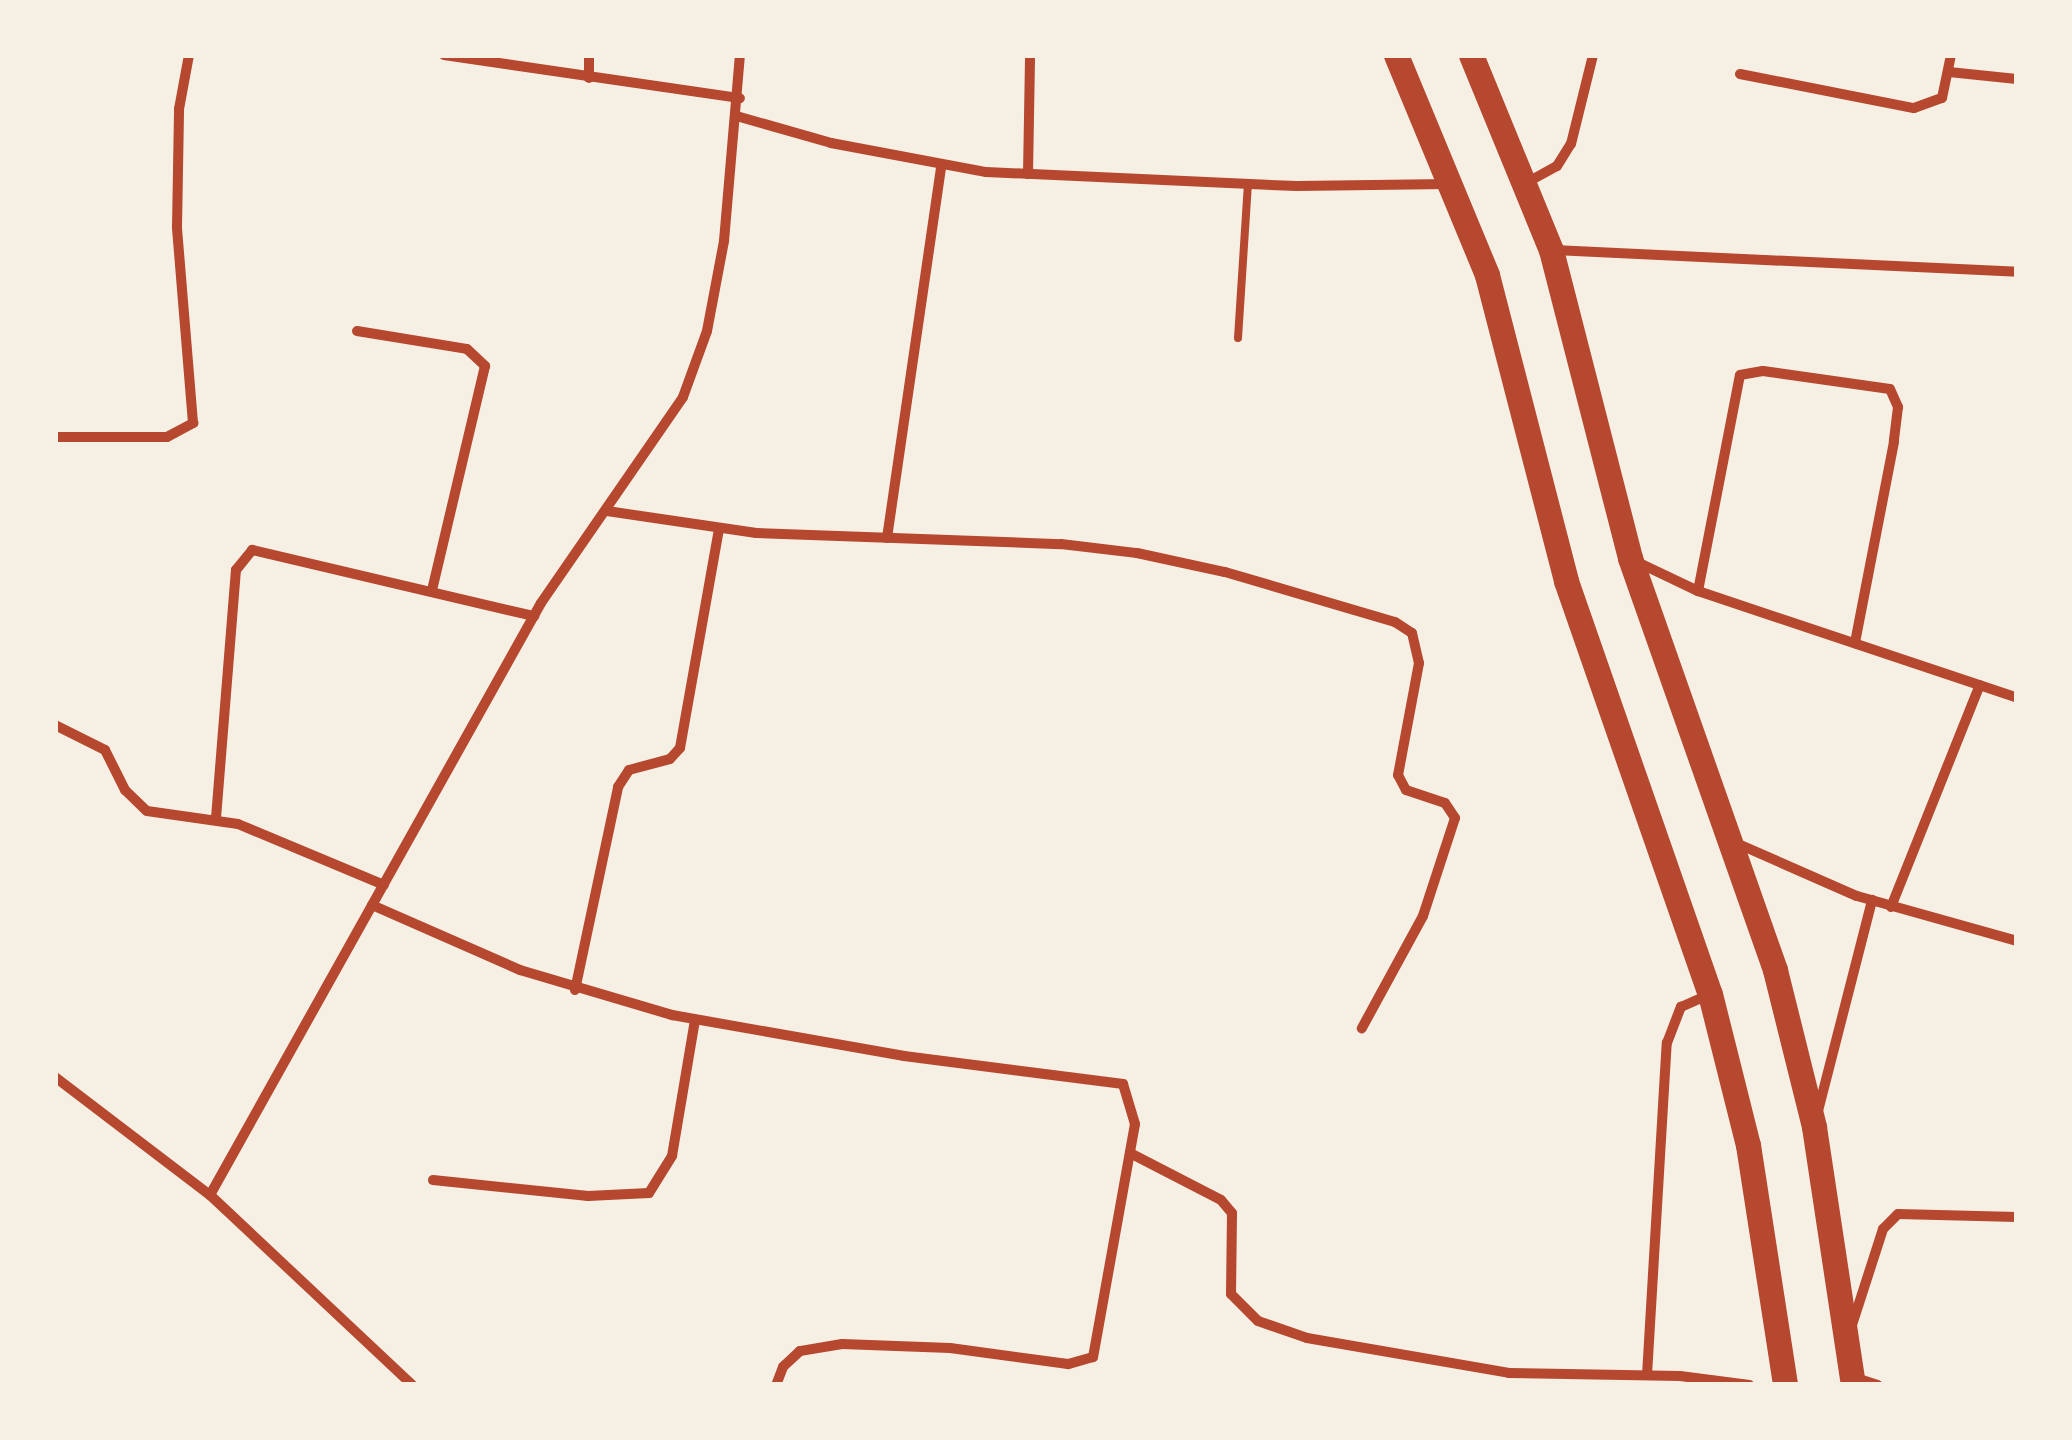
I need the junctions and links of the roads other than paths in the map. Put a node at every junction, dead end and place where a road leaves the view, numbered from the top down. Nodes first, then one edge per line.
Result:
1 (189, 55) edge
2 (444, 55) edge
3 (589, 55) edge
4 (740, 55) edge
5 (1030, 55) edge
6 (1396, 55) edge
7 (1471, 55) edge
8 (1593, 55) edge
9 (1951, 55) edge
10 (1949, 72) junction
11 (1740, 74) dead end
12 (589, 78) junction
13 (2017, 79) edge
14 (740, 98) junction
15 (740, 116) junction
16 (941, 168) junction
17 (1028, 174) junction
18 (1248, 184) junction
19 (1454, 184) junction
20 (1523, 184) junction
21 (1551, 250) junction
22 (2017, 272) edge
23 (357, 332) dead end
24 (1238, 338) dead end
25 (55, 436) edge
26 (608, 511) junction
27 (719, 530) junction
28 (887, 538) junction
29 (1630, 558) junction
30 (432, 590) junction
31 (1698, 591) junction
32 (534, 616) junction
33 (1855, 643) junction
34 (1980, 685) junction
35 (2017, 698) edge
36 (55, 726) edge
37 (216, 818) junction
38 (1731, 841) junction
39 (384, 885) junction
40 (1872, 900) junction
41 (372, 905) junction
42 (1891, 907) junction
43 (2017, 941) edge
44 (575, 990) junction
45 (1710, 994) junction
46 (696, 1020) junction
47 (1362, 1028) dead end
48 (55, 1077) edge
49 (1814, 1127) junction
50 (1130, 1153) junction
51 (433, 1180) dead end
52 (210, 1195) junction
53 (2017, 1217) edge
54 (1846, 1340) junction
55 (1647, 1375) junction
56 (1853, 1381) edge
57 (412, 1385) edge
58 (776, 1385) edge
59 (1749, 1385) edge
60 (1784, 1385) edge
61 (1878, 1385) edge

1 - 25 street
2 - 12 street
3 - 12 street
4 - 14 street
5 - 17 street
6 - 19 main road
7 - 20 main road
8 - 20 street
9 - 10 street
10 - 11 street
10 - 13 street
12 - 14 street
14 - 15 street
15 - 16 street
15 - 26 street
16 - 17 street
16 - 28 street
17 - 18 street
18 - 19 street
18 - 24 lane
19 - 45 main road
20 - 21 main road
21 - 22 street
21 - 29 main road
23 - 30 street
26 - 27 street
26 - 32 street
27 - 28 street
27 - 44 street
28 - 47 street
29 - 31 street
29 - 38 main road
30 - 32 street
30 - 37 street
31 - 33 street
31 - 33 street
32 - 39 street
33 - 34 street
34 - 35 street
34 - 42 street
36 - 37 street
37 - 39 street
38 - 40 street
38 - 49 main road
39 - 41 street
40 - 42 street
40 - 49 street
41 - 44 street
41 - 52 street
42 - 43 street
44 - 46 street
45 - 55 street
45 - 60 main road
46 - 50 street
46 - 51 street
48 - 52 street
49 - 54 main road
50 - 55 street
50 - 58 street
52 - 57 street
53 - 54 street
54 - 56 main road
55 - 59 street
56 - 61 street

